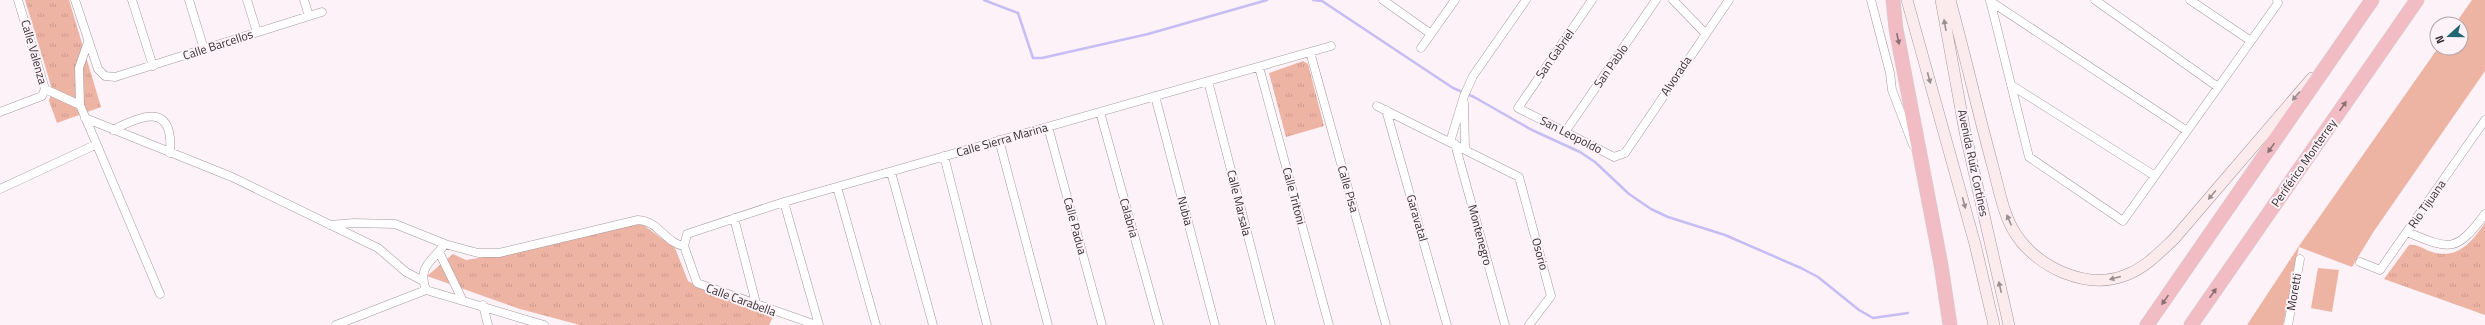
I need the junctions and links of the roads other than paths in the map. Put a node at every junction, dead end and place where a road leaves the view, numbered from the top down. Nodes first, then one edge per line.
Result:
1 (18, 0) edge
2 (75, 0) edge
3 (132, 0) edge
4 (189, 0) edge
5 (247, 0) edge
6 (304, 0) edge
7 (1383, 0) edge
8 (1456, 0) edge
9 (1526, 0) edge
10 (1592, 0) edge
11 (1656, 0) edge
12 (1673, 0) edge
13 (1729, 0) edge
14 (1871, 0) edge
15 (1893, 0) edge
16 (1907, 0) edge
17 (1941, 0) edge
18 (1950, 0) edge
19 (2094, 0) edge
20 (2190, 0) edge
21 (2277, 0) edge
22 (2372, 0) edge
23 (2417, 0) edge
24 (1990, 1) edge
25 (322, 12) dead end
26 (309, 16) junction
27 (257, 32) junction
28 (1705, 33) junction
29 (1431, 34) junction
30 (2348, 34) junction
31 (2251, 41) junction
32 (88, 42) junction
33 (1331, 46) dead end
34 (1421, 48) dead end
35 (204, 49) junction
36 (1310, 52) junction
37 (153, 66) junction
38 (1259, 67) junction
39 (1208, 81) junction
40 (2011, 85) junction
41 (2218, 87) junction
42 (45, 89) junction
43 (1155, 96) junction
44 (1464, 96) junction
45 (80, 105) junction
46 (1378, 106) dead end
47 (1518, 108) joint
48 (1386, 110) junction
49 (0, 112) edge
50 (1100, 112) junction
51 (85, 118) junction
52 (2485, 120) edge
53 (1048, 127) junction
54 (113, 130) junction
55 (2187, 131) junction
56 (1565, 132) junction
57 (1000, 140) junction
58 (1453, 143) junction
59 (95, 145) junction
60 (1465, 149) junction
61 (170, 153) junction
62 (1624, 153) joint
63 (944, 156) junction
64 (891, 172) junction
65 (1922, 173) junction
66 (2156, 176) junction
67 (837, 187) junction
68 (0, 189) edge
69 (784, 202) junction
70 (2485, 214) edge
71 (734, 218) junction
72 (329, 225) junction
73 (2407, 232) junction
74 (444, 244) junction
75 (684, 246) junction
76 (439, 252) junction
77 (2300, 259) dead end
78 (2360, 262) dead end
79 (423, 281) junction
80 (426, 290) junction
81 (160, 294) dead end
82 (462, 299) junction
83 (756, 304) junction
84 (483, 305) junction
85 (336, 325) edge
86 (488, 325) edge
87 (544, 325) edge
88 (816, 325) edge
89 (819, 325) edge
90 (876, 325) edge
91 (933, 325) edge
92 (987, 325) edge
93 (1048, 325) edge
94 (1102, 325) edge
95 (1159, 325) edge
96 (1215, 325) edge
97 (1271, 325) edge
98 (1329, 325) edge
99 (1386, 325) edge
100 (1447, 325) edge
101 (1505, 325) edge
102 (1529, 325) edge
103 (1949, 325) edge
104 (1994, 325) edge
105 (2009, 325) edge
106 (2148, 325) edge
107 (2191, 325) edge
108 (2288, 325) edge

1 - 42 street, Calle Valenza
2 - 32 street
3 - 37 street
4 - 35 street
5 - 27 street
6 - 26 street
7 - 29 street
8 - 29 street
9 - 44 street
10 - 47 street, San Gabriel
11 - 56 street, San Pablo
12 - 28 street
13 - 28 street, Alvorada
14 - 65 street
15 -> 65 highway
16 -> 104 main road
105 -> 17 main road, Avenida Ruíz Cortines
30 -> 18 main road
19 - 41 street
20 - 31 street
21 - 31 street
22 - 30 highway
107 -> 23 highway, Periférico Monterrey
24 - 40 street
24 - 55 street
25 - 26 street, Calle Barcellos
26 - 27 street, Calle Barcellos
27 - 35 street, Calle Barcellos
28 - 62 street, Alvorada
29 - 34 street
30 -> 106 highway
31 - 41 street
32 - 37 street, Calle Barcellos
32 - 45 street
33 - 36 street, Calle Sierra Marina
35 - 37 street, Calle Barcellos
36 - 38 street, Calle Sierra Marina
36 - 99 street, Calle Pisa
38 - 39 street, Calle Sierra Marina
38 - 98 street, Calle Tritoni
39 - 43 street, Calle Sierra Marina
39 - 97 street, Calle Marsala
40 - 66 street
40 - 66 street
41 - 55 street
42 - 45 street
42 - 49 street, Calle Valenza
43 - 50 street, Calle Sierra Marina
43 - 96 street, Nubia
44 - 58 street
44 - 60 street
45 - 51 street
46 - 48 street
47 - 56 street, San Leopoldo
48 - 58 street
48 - 100 street, Garavatal
50 - 53 street, Calle Sierra Marina
50 - 95 street, Calabria
51 - 54 street
51 - 59 street
52 - 73 street, Rio Tijuana
53 - 57 street, Calle Sierra Marina
53 - 94 street, Calle Padua
54 - 61 street
54 - 61 street
55 - 66 street
56 - 62 street, San Leopoldo
57 - 63 street, Calle Sierra Marina
57 - 93 street
58 - 60 street
58 - 101 street, Montenegro
59 - 68 street
59 - 81 street
60 - 102 street, Osorio
61 - 72 street
63 - 64 street, Calle Sierra Marina
63 - 92 street
64 - 67 street, Calle Sierra Marina
64 - 91 street
65 - 103 highway
67 - 69 street, Calle Sierra Marina
67 - 90 street
69 - 71 street, Calle Sierra Marina
69 - 89 street
70 - 73 street
71 - 75 street, Calle Sierra Marina
71 - 83 street
72 - 74 street
72 - 79 street
73 - 78 street, Rio Tijuana
74 - 75 street
74 - 76 street
75 - 83 street, Calle Carabella
76 - 79 street
76 - 82 street
77 - 108 street, Moretti
79 - 80 street
80 - 82 street
80 - 85 street
82 - 84 street
83 - 88 street, Calle Carabella
84 - 86 street
84 - 87 street

